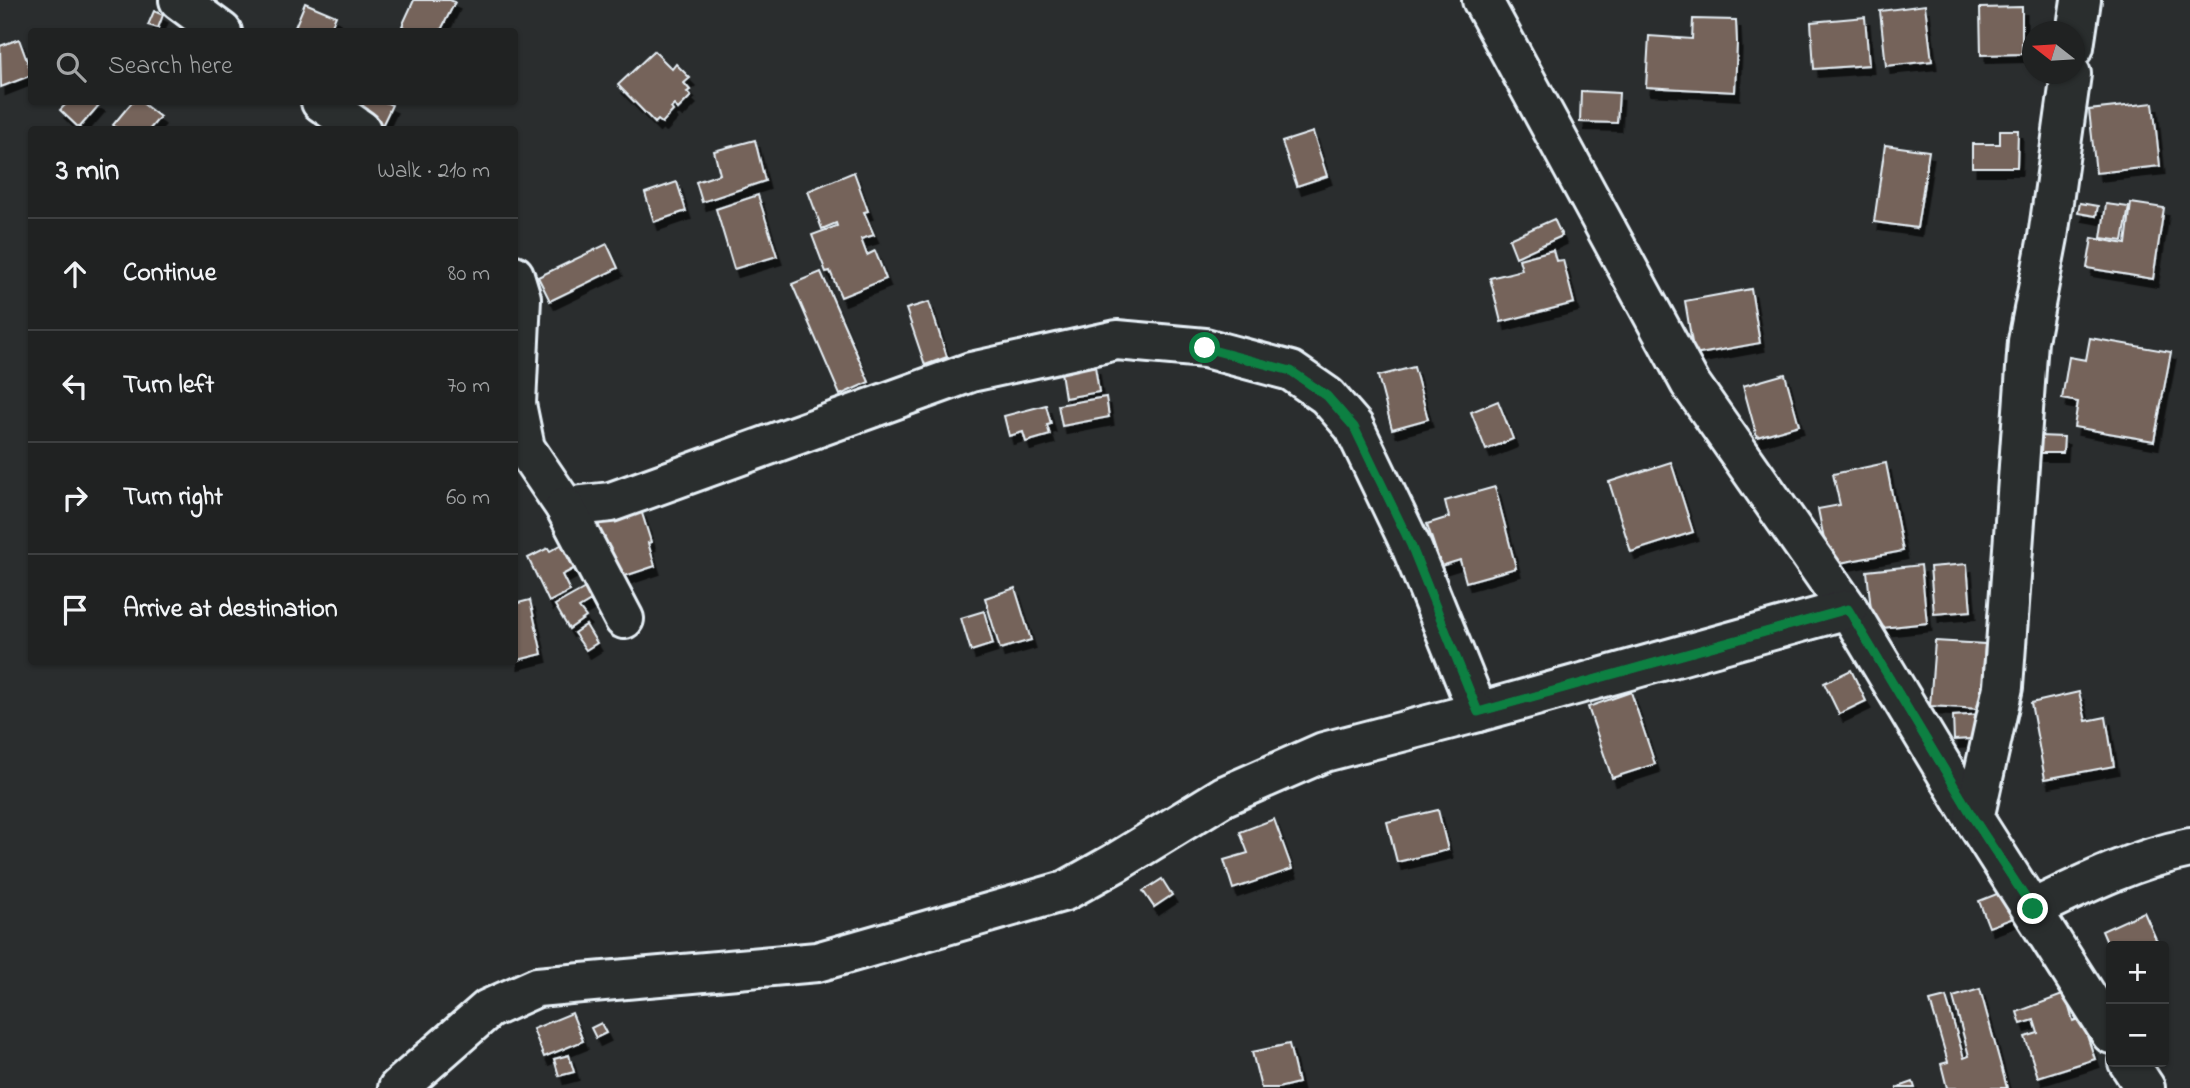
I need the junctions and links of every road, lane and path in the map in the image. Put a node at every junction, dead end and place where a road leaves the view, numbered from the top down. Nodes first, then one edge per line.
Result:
1 (179, 0) edge
2 (1482, 0) edge
3 (2081, 0) edge
4 (2078, 21) edge
5 (217, 28) edge
6 (2070, 84) edge
7 (325, 105) edge
8 (355, 126) edge
9 (518, 288) edge
10 (518, 362) edge
11 (518, 414) edge
12 (565, 507) junction
13 (1848, 609) junction
14 (624, 619) dead end
15 (1478, 712) junction
16 (1974, 819) junction
17 (2190, 848) edge
18 (2033, 909) junction
19 (2106, 1026) edge
20 (2131, 1067) edge
21 (398, 1088) edge
22 (2145, 1088) edge

1 - 5 street
2 - 13 street
3 - 4 street
6 - 16 street
7 - 8 street
9 - 10 street
11 - 12 street
12 - 14 street
12 - 15 street
13 - 15 street
13 - 16 street
15 - 21 street
16 - 18 street
17 - 18 street
18 - 19 street
20 - 22 street

